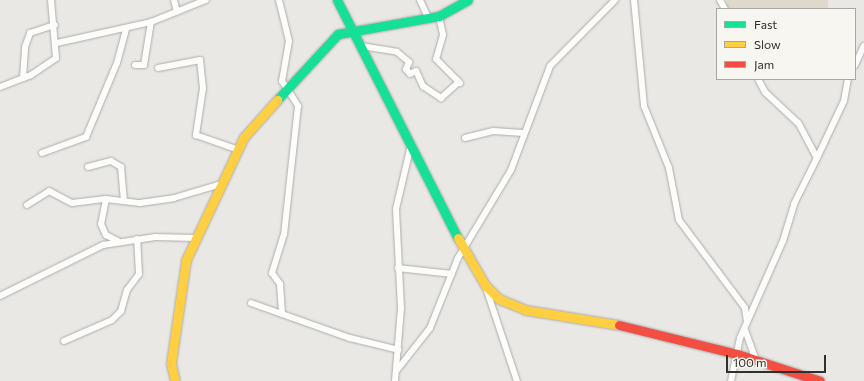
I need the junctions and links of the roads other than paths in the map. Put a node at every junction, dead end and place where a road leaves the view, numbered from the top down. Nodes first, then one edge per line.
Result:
1 (51, 0) edge
2 (174, 0) edge
3 (206, 0) edge
4 (279, 0) edge
5 (337, 0) edge
6 (420, 0) edge
7 (468, 0) edge
8 (615, 0) edge
9 (634, 0) edge
10 (176, 12) junction
11 (439, 16) junction
12 (428, 17) junction
13 (151, 22) junction
14 (54, 25) junction
15 (126, 29) junction
16 (353, 30) junction
17 (57, 43) junction
18 (361, 46) junction
19 (864, 46) edge
20 (856, 63) edge
21 (134, 65) dead end
22 (158, 68) dead end
23 (24, 78) junction
24 (759, 80) edge
25 (848, 80) edge
26 (0, 87) edge
27 (285, 89) junction
28 (523, 133) junction
29 (465, 138) dead end
30 (411, 145) junction
31 (236, 149) junction
32 (42, 153) dead end
33 (817, 158) junction
34 (88, 167) dead end
35 (221, 184) junction
36 (106, 199) junction
37 (124, 200) junction
38 (27, 205) dead end
39 (195, 238) junction
40 (137, 239) junction
41 (118, 241) junction
42 (464, 249) junction
43 (398, 268) junction
44 (452, 274) junction
45 (485, 285) junction
46 (0, 296) edge
47 (251, 303) dead end
48 (282, 314) junction
49 (746, 324) junction
50 (64, 341) dead end
51 (400, 350) junction
52 (737, 354) junction
53 (756, 360) junction
54 (397, 370) junction
55 (175, 381) edge
56 (395, 381) edge
57 (517, 381) edge
58 (731, 381) edge
59 (820, 381) edge

1 - 14 street
2 - 10 street
3 - 10 street
4 - 27 street
5 - 16 street
6 - 12 street
7 - 11 street
8 - 28 street
9 - 49 street
10 - 13 street
11 - 12 street
11 - 18 street
12 - 16 street
13 - 15 street
13 - 21 street
14 - 17 street
14 - 23 street
15 - 17 street
15 - 32 street
16 - 18 street
16 - 27 street
17 - 23 street
18 - 30 street
19 - 20 street
22 - 31 street
23 - 26 street
24 - 33 street
25 - 33 street
27 - 31 street
27 - 48 street
28 - 29 street
28 - 42 street
30 - 42 street
30 - 43 street
31 - 35 street
33 - 49 street
34 - 37 street
35 - 37 street
35 - 39 street
36 - 37 street
36 - 38 street
36 - 41 street
39 - 40 street
39 - 55 street
40 - 41 street
40 - 50 street
41 - 46 street
42 - 44 street
42 - 45 street
43 - 44 street
43 - 51 street
44 - 54 street
45 - 52 street
45 - 57 street
47 - 48 street
48 - 51 street
49 - 52 street
49 - 53 street
51 - 54 street
52 - 53 street
52 - 58 street
53 - 59 street
54 - 56 street

